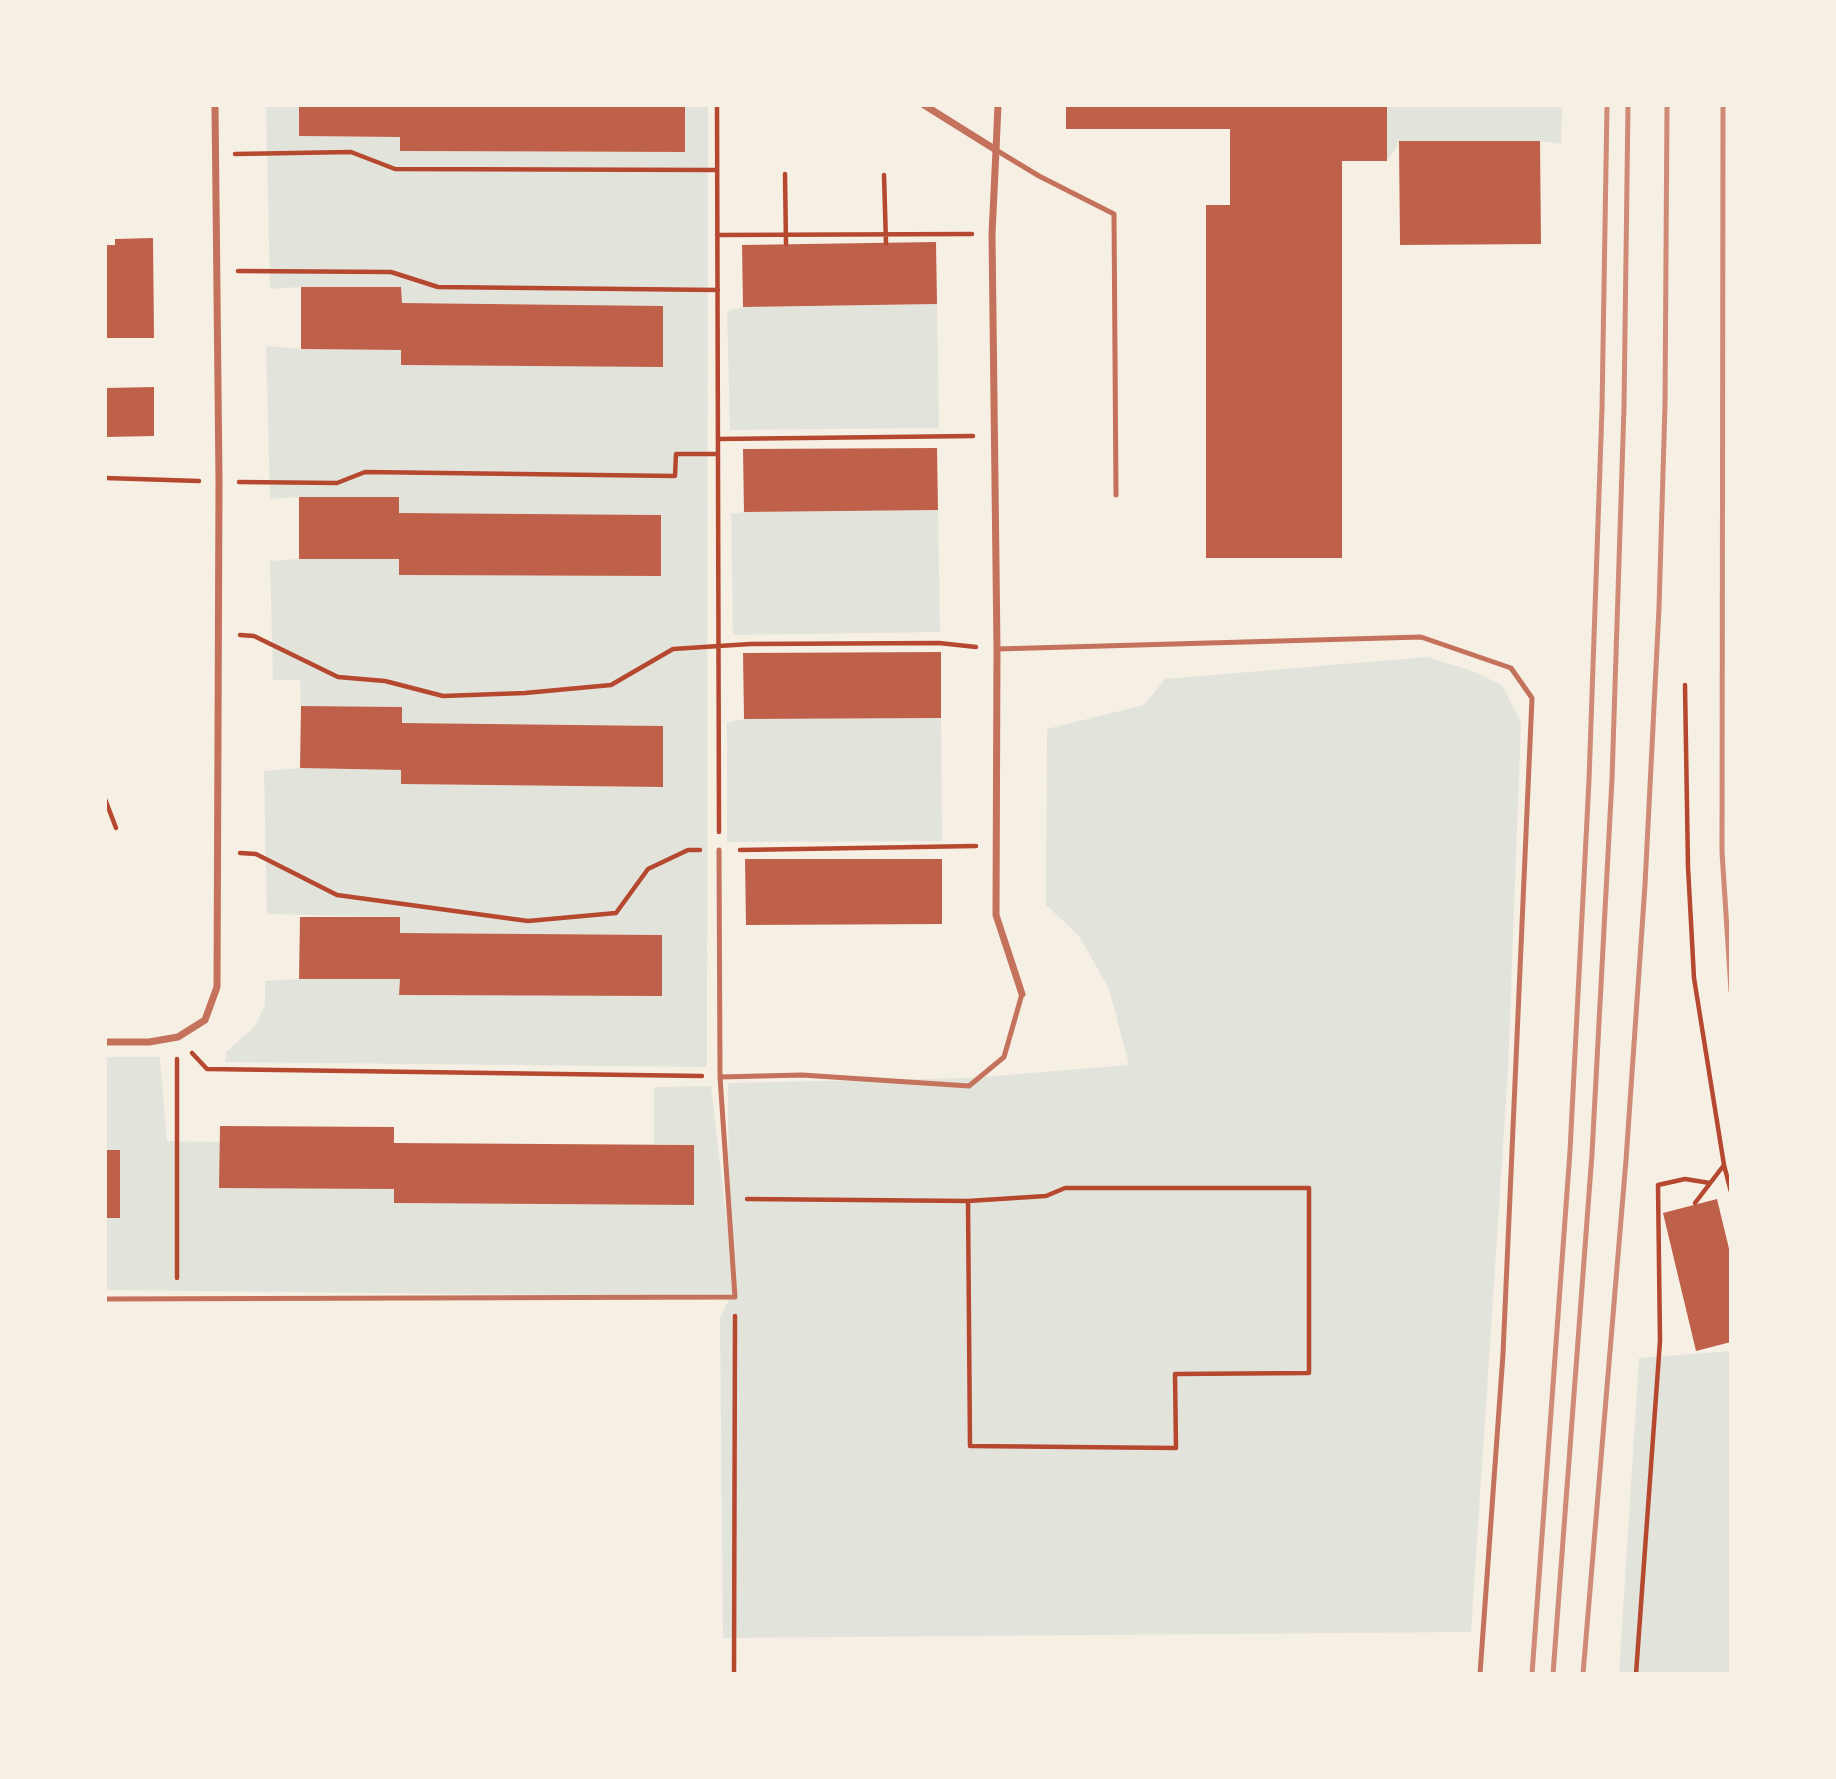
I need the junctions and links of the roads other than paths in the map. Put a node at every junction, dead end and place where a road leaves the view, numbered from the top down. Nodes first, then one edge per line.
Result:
1 (215, 105) edge
2 (924, 105) edge
3 (998, 105) edge
4 (996, 150) junction
5 (1116, 495) dead end
6 (997, 649) junction
7 (719, 850) road end
8 (1022, 994) joint
9 (105, 1042) edge
10 (720, 1076) junction
11 (105, 1299) edge
12 (1480, 1674) edge

1 - 9 street
2 - 4 street
3 - 4 street
4 - 5 lane
4 - 6 street
6 - 8 street
6 - 12 lane
7 - 10 lane
8 - 10 lane
10 - 11 lane

